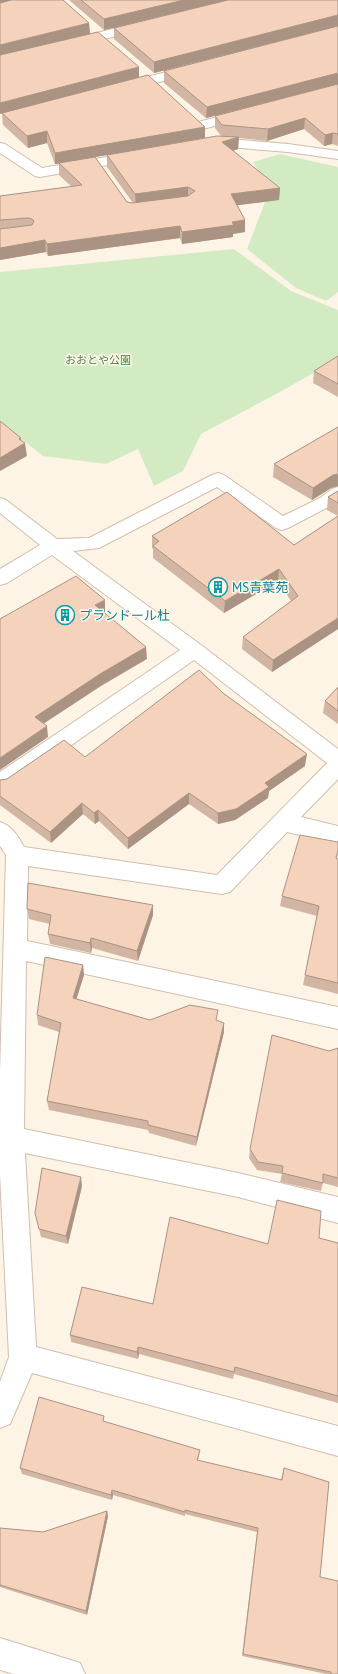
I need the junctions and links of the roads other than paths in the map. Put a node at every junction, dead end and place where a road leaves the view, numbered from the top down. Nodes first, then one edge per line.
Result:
1 (153, 23) edge
2 (89, 26) dead end
3 (100, 36) junction
4 (62, 46) edge
5 (112, 46) edge
6 (204, 66) edge
7 (140, 70) dead end
8 (151, 80) junction
9 (113, 90) edge
10 (163, 90) edge
11 (255, 111) edge
12 (191, 115) edge
13 (203, 125) junction
14 (217, 142) junction
15 (195, 146) edge
16 (0, 147) edge
17 (150, 154) edge
18 (338, 155) edge
19 (338, 493) edge
20 (0, 504) edge
21 (53, 546) junction
22 (0, 578) edge
23 (194, 650) junction
24 (338, 760) edge
25 (338, 765) edge
26 (0, 783) edge
27 (283, 822) junction
28 (0, 831) edge
29 (338, 835) edge
30 (17, 855) junction
31 (15, 949) junction
32 (338, 1018) edge
33 (11, 1138) junction
34 (338, 1210) edge
35 (23, 1357) junction
36 (0, 1414) edge
37 (338, 1441) edge
38 (0, 1654) edge
39 (69, 1674) edge

1 - 3 street
2 - 3 street
3 - 4 street
3 - 5 street
6 - 8 street
7 - 8 street
8 - 9 street
8 - 10 street
11 - 13 street
12 - 13 street
13 - 14 street
14 - 15 street
14 - 18 street
16 - 17 street
19 - 21 street
20 - 21 street
21 - 22 street
21 - 23 street
23 - 24 street
23 - 26 street
25 - 27 street
27 - 29 street
27 - 30 street
28 - 30 street
30 - 31 street
31 - 32 street
31 - 33 street
33 - 34 street
33 - 35 street
35 - 36 street
35 - 37 street
38 - 39 street

